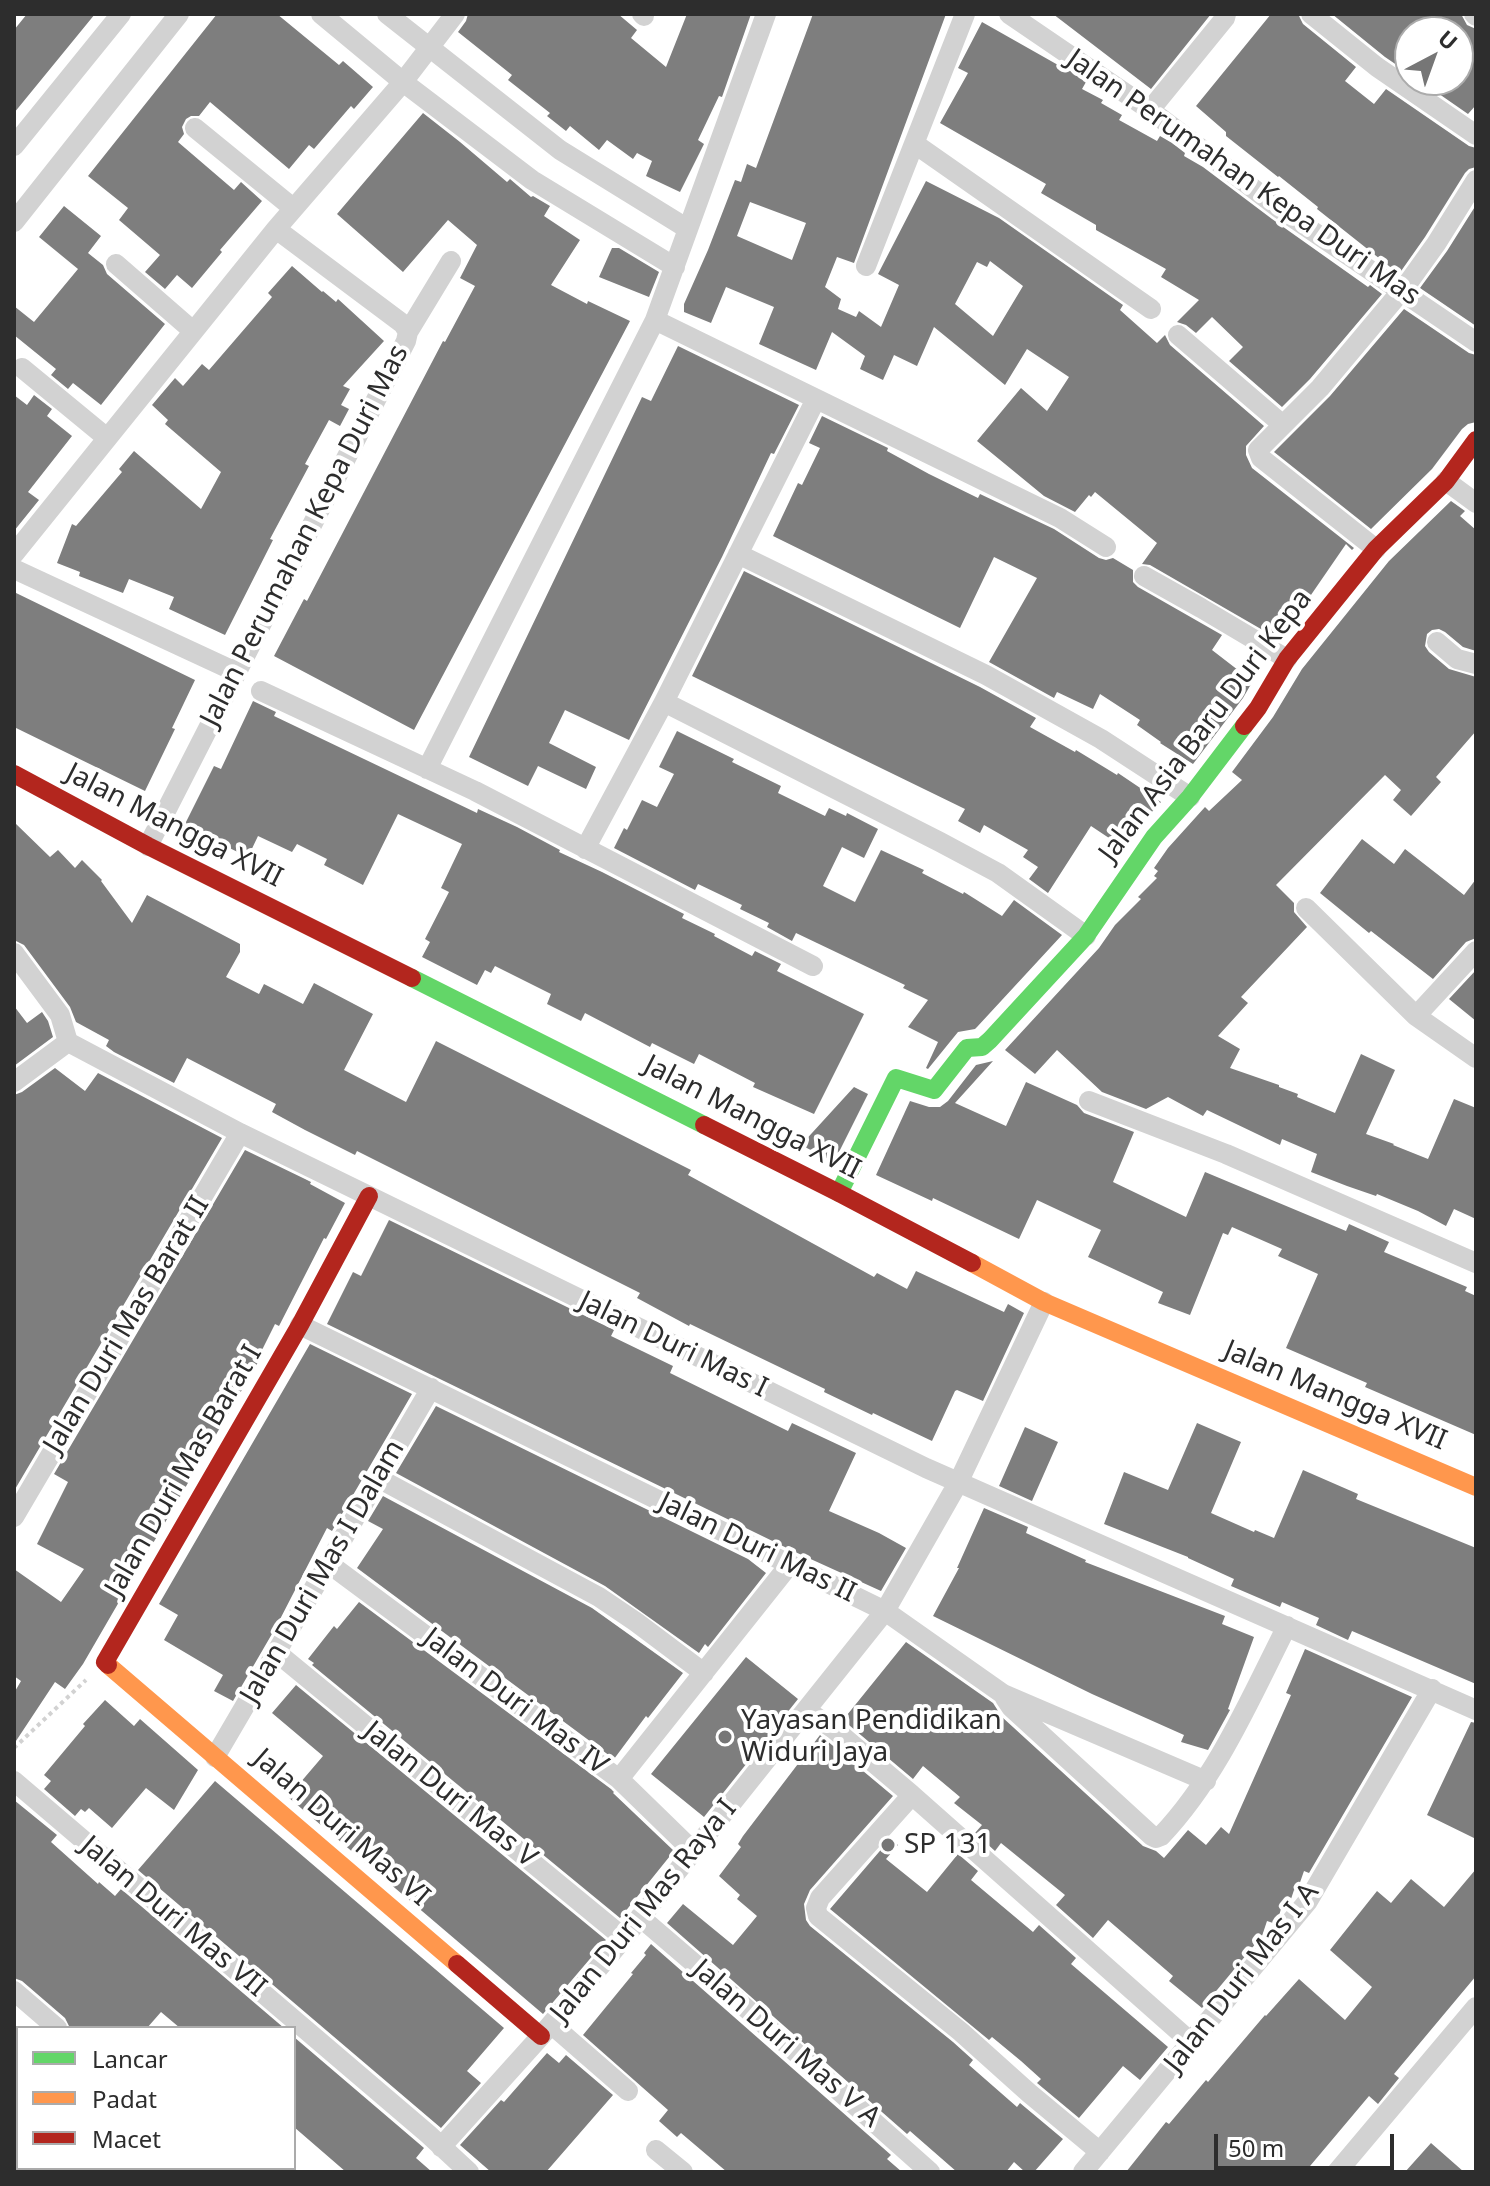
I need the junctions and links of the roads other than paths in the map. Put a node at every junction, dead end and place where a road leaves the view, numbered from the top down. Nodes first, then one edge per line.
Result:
1 (121, 14) edge
2 (179, 14) edge
3 (321, 14) edge
4 (387, 14) edge
5 (455, 14) edge
6 (766, 14) edge
7 (965, 14) edge
8 (1009, 14) edge
9 (1226, 14) edge
10 (1311, 14) edge
11 (429, 48) junction
12 (403, 82) junction
13 (1150, 110) junction
14 (195, 128) dead end
15 (1476, 135) edge
16 (915, 144) junction
17 (14, 146) edge
18 (1476, 180) edge
19 (293, 208) junction
20 (14, 222) edge
21 (276, 229) junction
22 (688, 229) junction
23 (451, 261) dead end
24 (116, 264) dead end
25 (866, 266) dead end
26 (675, 267) junction
27 (1400, 291) junction
28 (1151, 309) dead end
29 (655, 320) junction
30 (193, 331) junction
31 (408, 332) junction
32 (1178, 335) dead end
33 (1476, 342) edge
34 (22, 368) dead end
35 (816, 399) junction
36 (1283, 425) junction
37 (107, 438) junction
38 (1476, 440) edge
39 (1446, 481) junction
40 (1476, 503) edge
41 (1106, 547) dead end
42 (1376, 549) junction
43 (14, 554) edge
44 (738, 554) junction
45 (14, 569) edge
46 (1144, 576) dead end
47 (1437, 642) dead end
48 (1287, 659) junction
49 (1476, 664) edge
50 (236, 672) junction
51 (261, 691) dead end
52 (664, 702) junction
53 (427, 769) junction
54 (14, 774) edge
55 (1190, 797) junction
56 (148, 846) junction
57 (585, 849) junction
58 (1306, 908) dead end
59 (1086, 936) junction
60 (1476, 951) edge
61 (14, 953) edge
62 (813, 966) dead end
63 (1416, 1016) junction
64 (68, 1042) junction
65 (1476, 1058) edge
66 (14, 1082) edge
67 (1089, 1101) dead end
68 (240, 1133) junction
69 (839, 1193) junction
70 (369, 1196) junction
71 (1476, 1263) edge
72 (1044, 1302) junction
73 (300, 1325) junction
74 (431, 1388) junction
75 (378, 1478) junction
76 (958, 1483) junction
77 (1476, 1487) edge
78 (14, 1517) edge
79 (328, 1563) junction
80 (790, 1564) junction
81 (885, 1611) junction
82 (1287, 1626) junction
83 (276, 1652) junction
84 (105, 1662) joint
85 (704, 1673) junction
86 (1432, 1689) junction
87 (1003, 1694) junction
88 (806, 1710) junction
89 (1476, 1710) edge
90 (215, 1757) junction
91 (619, 1779) junction
92 (14, 1781) edge
93 (1206, 1781) junction
94 (912, 1795) junction
95 (693, 1851) junction
96 (640, 1917) junction
97 (624, 1938) junction
98 (14, 1991) edge
99 (1476, 2007) edge
100 (55, 2026) edge
101 (546, 2030) junction
102 (1192, 2043) junction
103 (628, 2091) dead end
104 (441, 2147) junction
105 (656, 2150) dead end
106 (1100, 2152) junction
107 (469, 2172) edge
108 (683, 2172) edge
109 (930, 2172) edge
110 (1083, 2172) edge
111 (1337, 2172) edge

1 - 17 street
2 - 20 street
3 - 12 street
4 - 11 street
5 - 11 street
6 - 22 street
7 - 16 street
8 - 13 street, Jalan Perumahan Kepa Duri Mas
9 - 13 street
10 - 15 street
11 - 12 street
11 - 22 street
12 - 19 street
12 - 26 street
13 - 27 street, Jalan Perumahan Kepa Duri Mas
14 - 19 street
16 - 25 street
16 - 28 street
18 - 27 street
19 - 21 street
21 - 30 street
21 - 31 street, Jalan Perumahan Kepa Duri Mas
22 - 26 street
23 - 31 street
24 - 30 street
26 - 29 street
27 - 33 street, Jalan Perumahan Kepa Duri Mas
27 - 36 street
29 - 35 street
29 - 53 street
30 - 37 street
31 - 50 street, Jalan Perumahan Kepa Duri Mas
32 - 36 street
34 - 37 street
35 - 41 street
35 - 44 street
36 - 42 street
37 - 43 street
38 - 39 street, Jalan Asia Baru Duri Kepa
39 - 40 street
39 - 42 street, Jalan Asia Baru Duri Kepa
42 - 48 street, Jalan Asia Baru Duri Kepa
44 - 52 street
44 - 55 street
45 - 50 street
46 - 48 street
47 - 49 street
48 - 55 street, Jalan Asia Baru Duri Kepa
50 - 56 street, Jalan Perumahan Kepa Duri Mas
51 - 53 street, Jalan Perumahan Kepa Duri Mas
52 - 57 street
52 - 59 street
53 - 57 street, Jalan Perumahan Kepa Duri Mas
54 - 56 street, Jalan Mangga XVII
55 - 59 street, Jalan Asia Baru Duri Kepa
56 - 69 street, Jalan Mangga XVII
57 - 62 street, Jalan Perumahan Kepa Duri Mas
58 - 63 street
59 - 69 street, Jalan Asia Baru Duri Kepa
60 - 63 street
61 - 64 street
63 - 65 street
64 - 66 street
64 - 68 street, Jalan Duri Mas I
67 - 71 street
68 - 70 street, Jalan Duri Mas I
68 - 78 street, Jalan Duri Mas Barat II
69 - 72 street, Jalan Mangga XVII
70 - 73 street, Jalan Duri Mas Barat I
70 - 76 street, Jalan Duri Mas I
72 - 76 street, Jalan Duri Mas Raya I
72 - 77 street, Jalan Mangga XVII
73 - 74 street, Jalan Duri Mas II
73 - 84 street, Jalan Duri Mas Barat I
74 - 75 street, Jalan Duri Mas I Dalam
74 - 80 street, Jalan Duri Mas II
75 - 79 street, Jalan Duri Mas I Dalam
75 - 85 street
76 - 81 street, Jalan Duri Mas Raya I
76 - 82 street, Jalan Duri Mas I
79 - 83 street, Jalan Duri Mas I Dalam
79 - 91 street, Jalan Duri Mas IV
80 - 81 street, Jalan Duri Mas II
80 - 85 street
81 - 87 street, Jalan Duri Mas II
81 - 88 street, Jalan Duri Mas Raya I
82 - 86 street, Jalan Duri Mas I
82 - 93 street
83 - 90 street, Jalan Duri Mas I Dalam
83 - 97 street, Jalan Duri Mas V
84 - 90 street, Jalan Duri Mas VI
85 - 91 street
86 - 89 street, Jalan Duri Mas I
86 - 102 street, Jalan Duri Mas I A
87 - 93 street, Jalan Duri Mas II
87 - 93 street
88 - 94 street
88 - 95 street, Jalan Duri Mas Raya I
90 - 101 street, Jalan Duri Mas VI
91 - 95 street, Jalan Duri Mas IV
92 - 104 street, Jalan Duri Mas VII
94 - 102 street
94 - 106 street
95 - 96 street, Jalan Duri Mas Raya I
96 - 97 street, Jalan Duri Mas Raya I
96 - 109 street, Jalan Duri Mas V A
97 - 101 street, Jalan Duri Mas Raya I
98 - 100 street
99 - 111 street
101 - 103 street
101 - 104 street, Jalan Duri Mas Raya I
102 - 106 street, Jalan Duri Mas I A
104 - 107 street
105 - 108 street
106 - 110 street, Jalan Duri Mas I A

